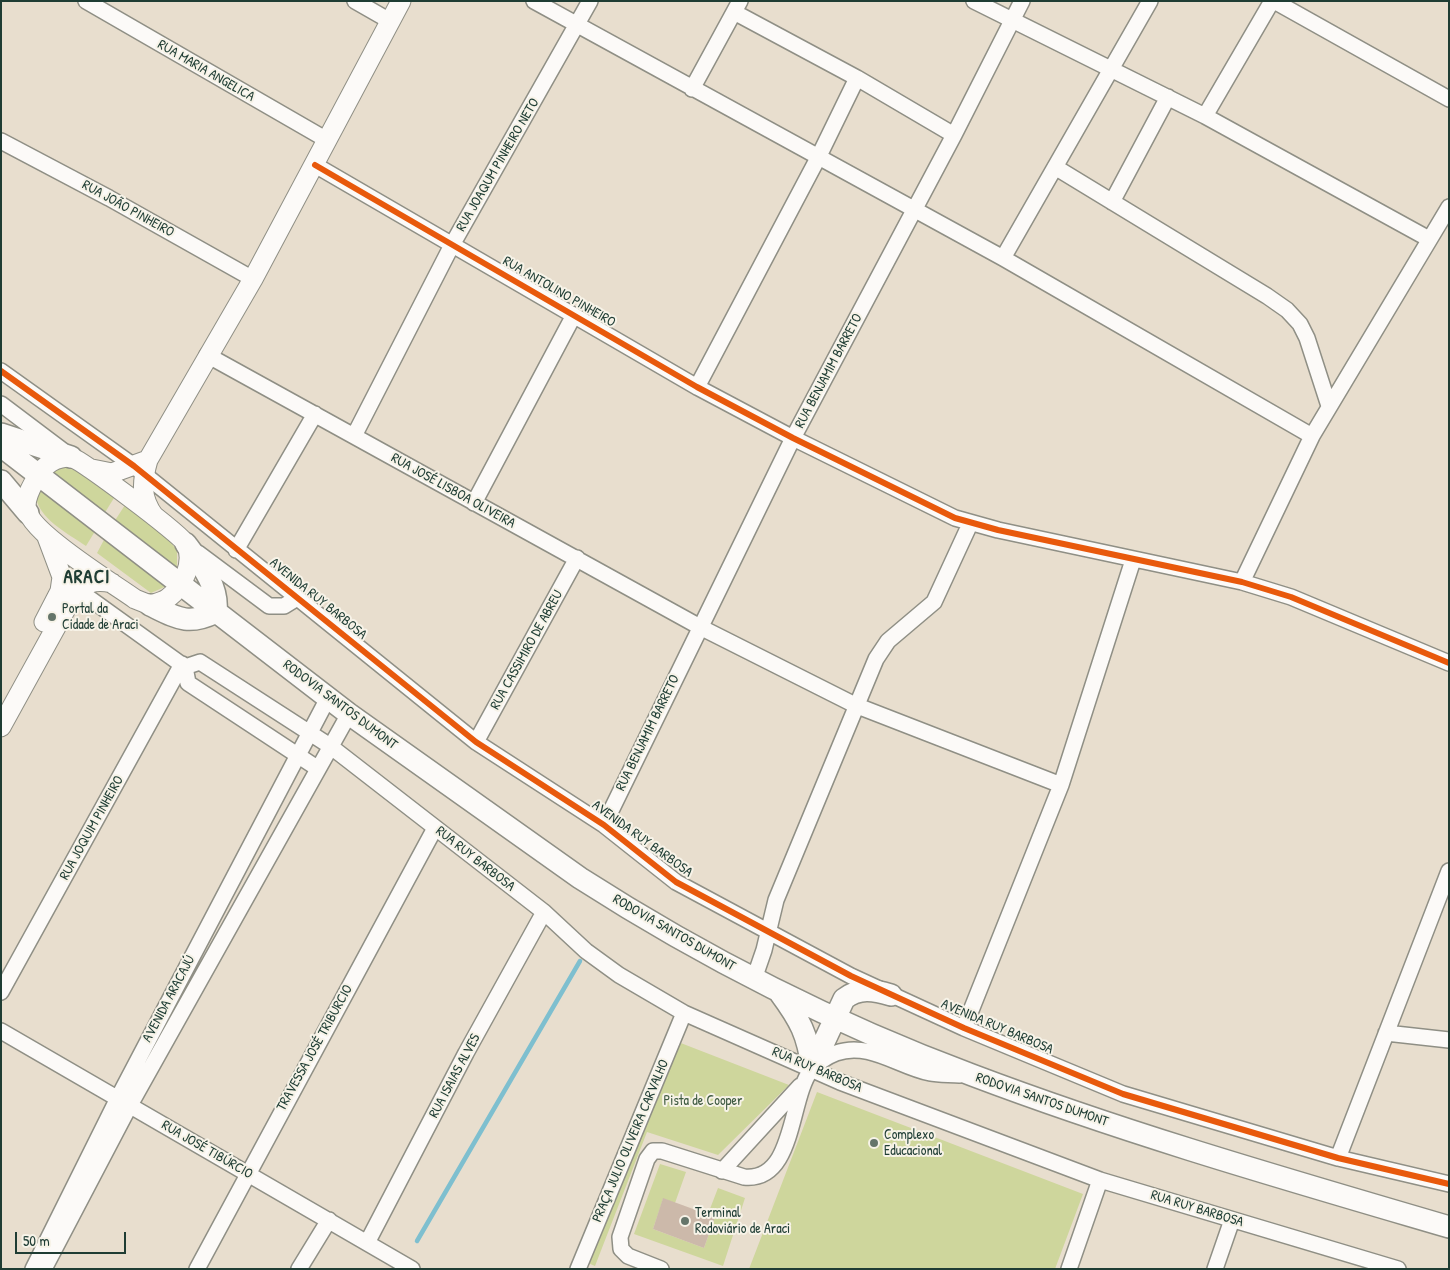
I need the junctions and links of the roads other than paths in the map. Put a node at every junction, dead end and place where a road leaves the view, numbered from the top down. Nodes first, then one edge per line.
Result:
1 (86, 1) edge
2 (355, 1) edge
3 (401, 1) edge
4 (534, 1) edge
5 (590, 1) edge
6 (974, 1) edge
7 (1022, 1) edge
8 (1150, 1) edge
9 (1273, 1) edge
10 (737, 6) edge
11 (1011, 21) junction
12 (390, 22) junction
13 (577, 25) junction
14 (1112, 68) junction
15 (857, 78) junction
16 (692, 89) junction
17 (1168, 97) junction
18 (1449, 99) edge
19 (1205, 116) junction
20 (954, 135) junction
21 (327, 140) junction
22 (1, 141) edge
23 (818, 158) junction
24 (315, 164) junction
25 (1055, 167) junction
26 (1112, 202) junction
27 (1449, 207) edge
28 (914, 208) junction
29 (1429, 239) junction
30 (452, 246) junction
31 (1003, 258) junction
32 (253, 278) junction
33 (574, 315) junction
34 (207, 355) junction
35 (1, 371) edge
36 (697, 387) junction
37 (1, 404) edge
38 (1329, 406) junction
39 (316, 414) junction
40 (1, 434) edge
41 (354, 436) junction
42 (1312, 436) junction
43 (793, 438) junction
44 (1, 446) edge
45 (79, 462) junction
46 (142, 467) junction
47 (39, 475) junction
48 (1, 481) edge
49 (1, 500) edge
50 (474, 502) junction
51 (28, 513) junction
52 (154, 516) junction
53 (970, 524) junction
54 (47, 537) junction
55 (186, 544) junction
56 (236, 550) junction
57 (577, 558) junction
58 (1133, 560) junction
59 (62, 577) junction
60 (1242, 582) junction
61 (112, 583) junction
62 (179, 585) junction
63 (78, 590) junction
64 (297, 598) junction
65 (150, 605) junction
66 (216, 612) junction
67 (700, 627) junction
68 (1449, 663) edge
69 (183, 665) junction
70 (328, 698) junction
71 (1, 700) edge
72 (855, 705) junction
73 (349, 714) junction
74 (1, 727) edge
75 (310, 732) junction
76 (476, 742) junction
77 (330, 746) junction
78 (297, 755) junction
79 (317, 768) junction
80 (1061, 785) junction
81 (604, 825) junction
82 (435, 828) junction
83 (1449, 871) edge
84 (1442, 906) edge
85 (544, 912) junction
86 (768, 932) junction
87 (754, 979) junction
88 (778, 991) junction
89 (1, 992) edge
90 (891, 995) junction
91 (684, 1012) junction
92 (835, 1018) junction
93 (964, 1028) junction
94 (1, 1031) edge
95 (1386, 1033) junction
96 (1449, 1040) edge
97 (970, 1075) junction
98 (807, 1076) junction
99 (124, 1102) junction
100 (1338, 1158) junction
101 (722, 1171) junction
102 (246, 1173) junction
103 (1100, 1180) junction
104 (1449, 1184) edge
105 (329, 1220) junction
106 (1232, 1220) junction
107 (1449, 1227) edge
108 (368, 1241) junction
109 (33, 1269) edge
110 (44, 1269) edge
111 (197, 1269) edge
112 (299, 1269) edge
113 (412, 1269) edge
114 (578, 1269) edge
115 (661, 1269) edge
116 (1069, 1269) edge
117 (1216, 1269) edge
118 (1398, 1269) edge

1 - 21 street, RUA MARIA ANGELICA
2 - 12 street
3 - 12 main road
4 - 13 street
5 - 13 street, RUA JOAQUM PINHEIRO NETO
6 - 11 street
7 - 11 street, RUA BENJAMIM BARRETO
8 - 14 street
9 - 18 street
9 - 19 street
10 - 15 street
10 - 16 street
11 - 14 street
11 - 20 street, RUA BENJAMIM BARRETO
12 - 21 main road
13 - 16 street
13 - 30 street, RUA JOAQUM PINHEIRO NETO
14 - 17 street
14 - 25 street
15 - 20 street
15 - 23 street
16 - 23 street
17 - 19 street
17 - 26 street
19 - 29 street
20 - 28 street, RUA BENJAMIM BARRETO
21 - 24 main road
22 - 32 street, RUA JOÃO PINHEIRO
23 - 28 street
23 - 36 street
24 - 30 street, RUA ANTOLINO PINHEIRO
24 - 32 main road
25 - 26 street
25 - 31 street
26 - 38 street
27 - 29 street
28 - 31 street
28 - 43 street, RUA BENJAMIM BARRETO
29 - 38 street
30 - 33 street, RUA ANTOLINO PINHEIRO
30 - 41 street, RUA JOAQUM PINHEIRO NETO
31 - 42 street
32 - 34 main road
33 - 36 street, RUA ANTOLINO PINHEIRO
33 - 50 street
34 - 39 street, RUA JOSÉ LISBOA OLIVEIRA
34 - 46 main road
35 - 46 street, AVENIDA RUY BARBOSA
36 - 43 street, RUA ANTOLINO PINHEIRO
37 - 45 street
38 - 42 street
39 - 41 street, RUA JOSÉ LISBOA OLIVEIRA
39 - 56 street
40 - 45 highway
41 - 50 street, RUA JOSÉ LISBOA OLIVEIRA
42 - 60 street
43 - 53 street, RUA ANTOLINO PINHEIRO
43 - 67 street, RUA BENJAMIM BARRETO
44 - 47 highway, RODOVIA SANTOS DUMONT
45 - 46 main road
45 - 47 main road
45 - 52 main road
46 - 52 main road
46 - 56 street, AVENIDA RUY BARBOSA
47 - 51 main road
47 - 62 highway, RODOVIA SANTOS DUMONT
48 - 51 highway
49 - 51 street
50 - 57 street, RUA JOSÉ LISBOA OLIVEIRA
51 - 54 main road
52 - 55 main road
53 - 58 street, RUA ANTOLINO PINHEIRO
53 - 72 street
54 - 59 main road
54 - 61 main road
55 - 62 main road
55 - 64 street
55 - 66 highway
56 - 64 street, AVENIDA RUY BARBOSA
57 - 67 street, RUA JOSÉ LISBOA OLIVEIRA
57 - 76 street, RUA CASSIMIRO DE ABREU
58 - 60 street, RUA ANTOLINO PINHEIRO
58 - 80 street
59 - 63 street
59 - 71 main road
60 - 68 street, RUA ANTOLINO PINHEIRO
61 - 63 main road
61 - 65 main road
62 - 65 main road
62 - 66 highway, RODOVIA SANTOS DUMONT
63 - 69 street
63 - 74 main road
64 - 76 street, AVENIDA RUY BARBOSA
65 - 66 highway
66 - 70 highway, RODOVIA SANTOS DUMONT
67 - 72 street, RUA JOSÉ LISBOA OLIVEIRA
67 - 81 street, RUA BENJAMIM BARRETO
69 - 75 street, RUA RUY BARBOSA
69 - 78 street
69 - 89 street, RUA JOQUIM PINHEIRO
70 - 73 highway, RODOVIA SANTOS DUMONT
70 - 75 street, AVENIDA ARACAJÚ
72 - 80 street, RUA JOSÉ LISBOA OLIVEIRA
72 - 86 street
73 - 77 street, AVENIDA ARACAJÚ
73 - 87 highway, RODOVIA SANTOS DUMONT
75 - 77 street, RUA RUY BARBOSA
75 - 78 street, AVENIDA ARACAJÚ
76 - 81 street, AVENIDA RUY BARBOSA
77 - 79 street, AVENIDA ARACAJÚ
77 - 82 street, RUA RUY BARBOSA
78 - 79 street
78 - 99 street, AVENIDA ARACAJÚ
79 - 99 street, AVENIDA ARACAJÚ
80 - 93 street
81 - 86 street, AVENIDA RUY BARBOSA
82 - 85 street, RUA RUY BARBOSA
82 - 102 street, TRAVESSA JOSÉ TRIBURCIO
83 - 84 street
84 - 95 street
85 - 91 street, RUA RUY BARBOSA
85 - 108 street, RUA ISAIAS ALVES
86 - 87 street
86 - 90 street, AVENIDA RUY BARBOSA
87 - 88 highway, RODOVIA SANTOS DUMONT
88 - 92 highway, RODOVIA SANTOS DUMONT
88 - 98 highway
90 - 92 highway
90 - 93 street, AVENIDA RUY BARBOSA
91 - 98 street, RUA RUY BARBOSA
91 - 114 street, PRAÇA JULIO OLIVEIRA CARVALHO
92 - 97 highway, RODOVIA SANTOS DUMONT
92 - 98 highway
93 - 100 street, AVENIDA RUY BARBOSA
94 - 99 street, RUA JOSÉ TIBÚRCIO
95 - 96 street
95 - 100 street
97 - 98 street
97 - 107 highway, RODOVIA SANTOS DUMONT
98 - 101 street
98 - 101 street, PRAÇA JULIO OLIVEIRA CARVALHO
98 - 103 street, RUA RUY BARBOSA
99 - 102 street, RUA JOSÉ TIBÚRCIO
99 - 109 street, AVENIDA ARACAJÚ
99 - 110 street, AVENIDA ARACAJÚ
100 - 104 street, AVENIDA RUY BARBOSA
101 - 115 street, PRAÇA JULIO OLIVEIRA CARVALHO
102 - 105 street, RUA JOSÉ TIBÚRCIO
102 - 111 street, TRAVESSA JOSÉ TRIBURCIO
103 - 106 street, RUA RUY BARBOSA
103 - 116 street
105 - 108 street, RUA JOSÉ TIBÚRCIO
105 - 112 street
106 - 117 street
106 - 118 street, RUA RUY BARBOSA
108 - 113 street, RUA JOSÉ TIBÚRCIO

